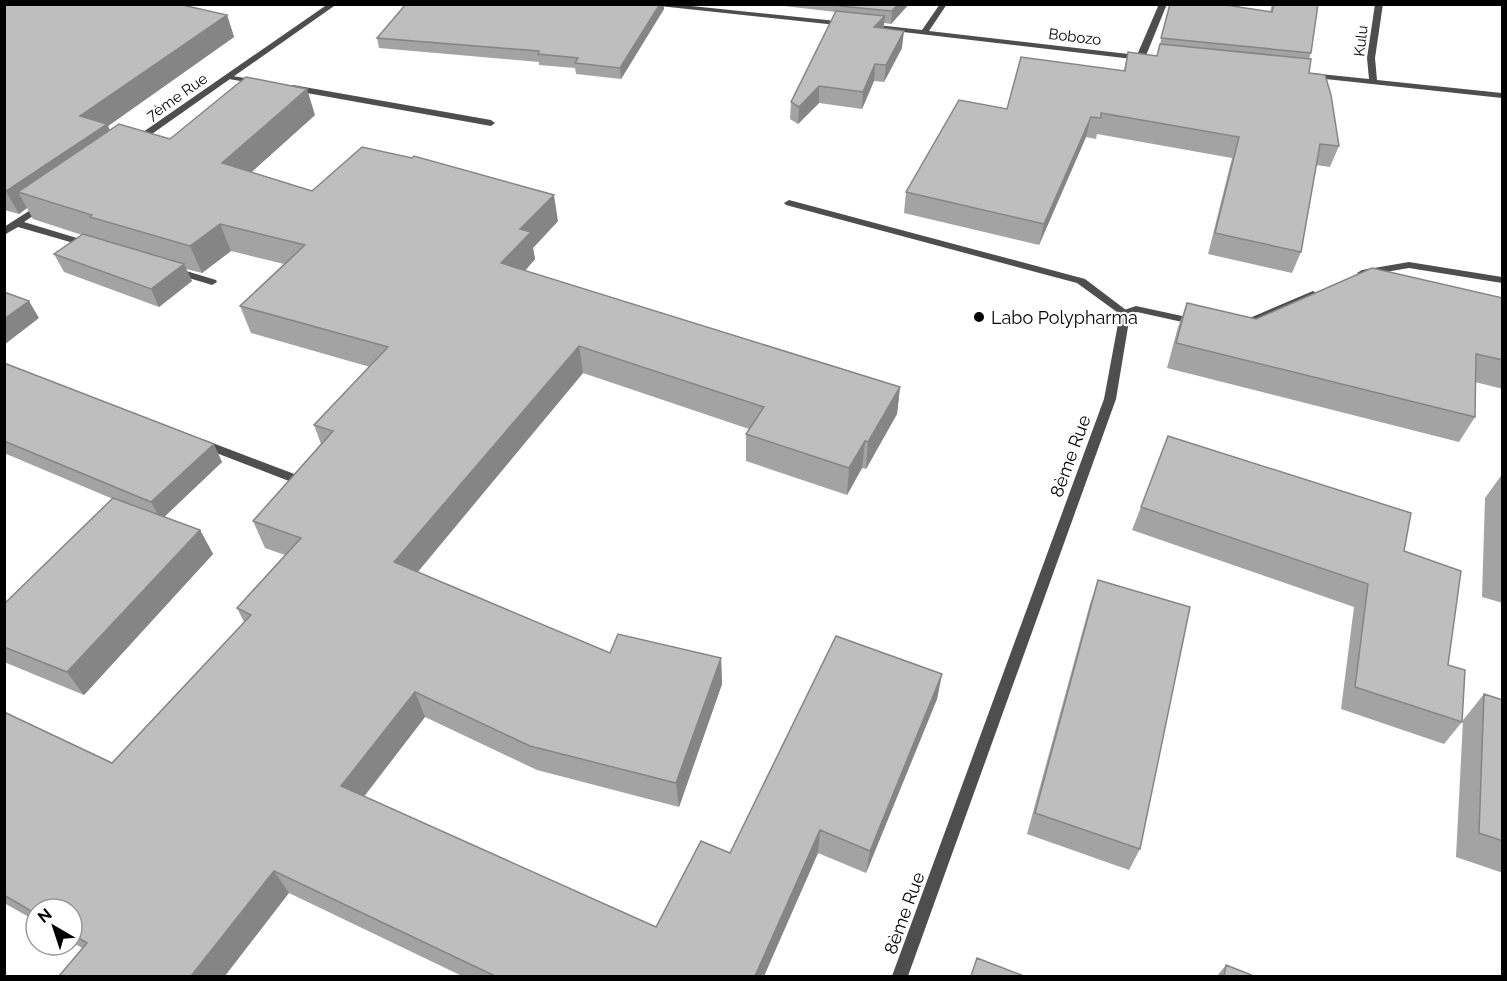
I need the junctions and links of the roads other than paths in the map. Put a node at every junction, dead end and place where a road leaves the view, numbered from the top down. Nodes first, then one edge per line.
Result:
1 (334, 4) edge
2 (644, 4) edge
3 (944, 4) edge
4 (1163, 4) edge
5 (1379, 4) edge
6 (924, 32) junction
7 (1140, 58) junction
8 (1152, 59) edge
9 (1303, 74) edge
10 (230, 77) junction
11 (1373, 81) junction
12 (264, 83) edge
13 (286, 87) edge
14 (1503, 96) edge
15 (492, 123) dead end
16 (123, 150) edge
17 (55, 197) edge
18 (789, 203) dead end
19 (16, 223) junction
20 (4, 232) edge
21 (93, 246) edge
22 (158, 265) edge
23 (1348, 279) edge
24 (1503, 280) edge
25 (212, 282) dead end
26 (1328, 288) edge
27 (1125, 313) junction
28 (1204, 322) edge
29 (1225, 322) edge
30 (193, 440) edge
31 (293, 478) edge
32 (900, 976) edge

1 - 10 street, 7ème Rue
2 - 6 street, Bobozo
3 - 6 street
4 - 7 street
5 - 11 street, Kulu
6 - 7 street, Bobozo
7 - 8 street, Bobozo
9 - 11 street
10 - 12 street
10 - 16 street, 7ème Rue
11 - 14 street
13 - 15 street
17 - 19 street
18 - 27 street
19 - 20 street
19 - 21 street
22 - 25 street
23 - 24 street
26 - 29 street
27 - 28 street
27 - 32 street, 8ème Rue
30 - 31 street

